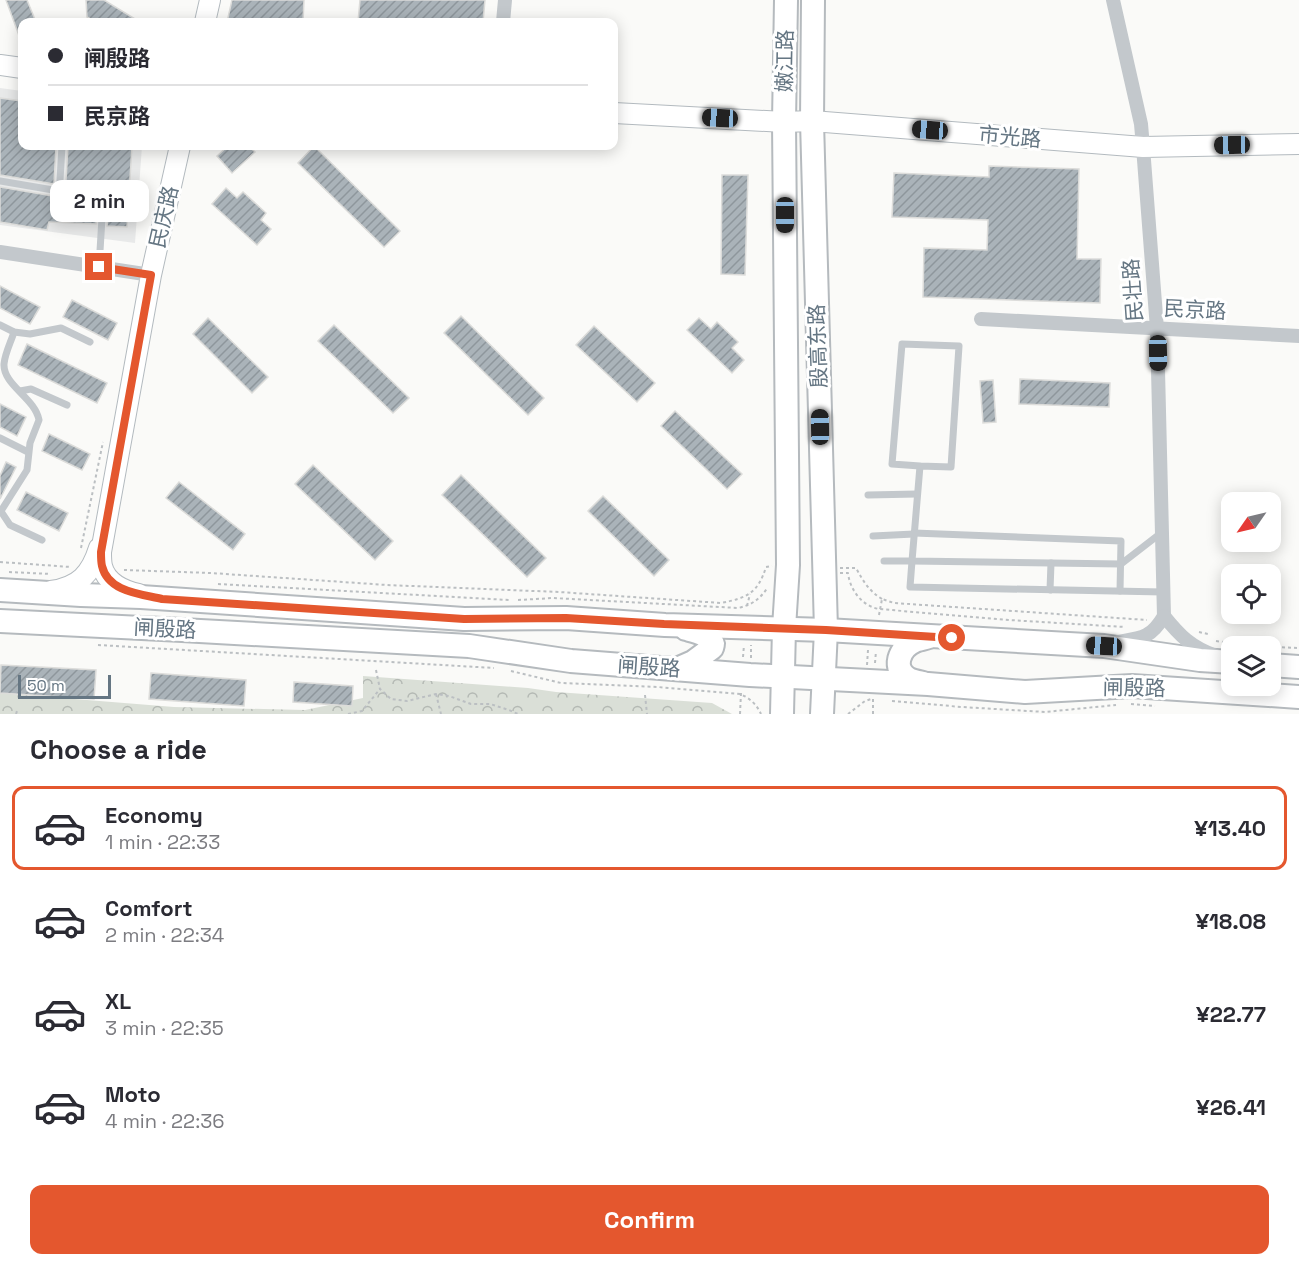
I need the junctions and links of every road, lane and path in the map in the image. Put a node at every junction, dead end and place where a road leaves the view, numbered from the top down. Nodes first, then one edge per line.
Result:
1 (210, 0) edge
2 (505, 0) edge
3 (786, 0) edge
4 (813, 0) edge
5 (1113, 0) edge
6 (207, 18) edge
7 (503, 18) edge
8 (0, 65) edge
9 (18, 67) edge
10 (618, 113) edge
11 (812, 121) junction
12 (784, 122) junction
13 (1299, 144) edge
14 (1143, 147) junction
15 (62, 150) edge
16 (179, 150) edge
17 (0, 181) edge
18 (59, 191) junction
19 (104, 202) dead end
20 (58, 214) dead end
21 (0, 252) edge
22 (99, 267) junction
23 (151, 275) junction
24 (981, 319) dead end
25 (0, 325) edge
26 (1157, 329) junction
27 (14, 332) junction
28 (1299, 336) edge
29 (90, 342) dead end
30 (3, 373) edge
31 (20, 391) junction
32 (67, 405) dead end
33 (0, 438) edge
34 (104, 440) dead end
35 (28, 452) junction
36 (920, 466) junction
37 (917, 494) junction
38 (868, 495) dead end
39 (0, 511) edge
40 (1161, 533) junction
41 (914, 534) junction
42 (873, 536) dead end
43 (42, 540) dead end
44 (92, 558) junction
45 (884, 561) dead end
46 (912, 561) junction
47 (0, 562) edge
48 (1052, 563) junction
49 (1121, 564) junction
50 (788, 565) junction
51 (824, 568) junction
52 (0, 571) edge
53 (848, 573) dead end
54 (49, 583) junction
55 (770, 583) dead end
56 (219, 584) dead end
57 (0, 590) edge
58 (1050, 590) junction
59 (1120, 591) junction
60 (1163, 592) junction
61 (750, 594) junction
62 (162, 599) junction
63 (882, 599) dead end
64 (509, 600) dead end
65 (518, 600) dead end
66 (879, 609) dead end
67 (1164, 616) junction
68 (748, 620) junction
69 (0, 621) edge
70 (664, 624) junction
71 (784, 628) junction
72 (826, 630) junction
73 (870, 633) junction
74 (930, 637) junction
75 (97, 644) dead end
76 (1104, 646) junction
77 (1221, 658) edge
78 (1221, 661) edge
79 (1281, 666) edge
80 (1299, 667) edge
81 (501, 669) dead end
82 (675, 669) junction
83 (376, 670) dead end
84 (507, 670) dead end
85 (782, 677) junction
86 (824, 679) junction
87 (744, 681) junction
88 (928, 684) junction
89 (380, 689) junction
90 (869, 690) junction
91 (436, 694) junction
92 (645, 696) dead end
93 (1299, 697) edge
94 (884, 700) dead end
95 (1128, 704) dead end
96 (1122, 705) dead end
97 (1156, 706) dead end
98 (348, 714) edge
99 (441, 714) edge
100 (518, 714) edge
101 (648, 714) edge
102 (740, 714) edge
103 (761, 714) edge
104 (782, 714) edge
105 (822, 714) edge
106 (848, 714) edge

1 - 6 street
2 - 7 street
3 - 12 main road, 嫩江路
4 - 11 main road, 嫩江路
5 - 14 street, 民壮路
8 - 9 street
10 - 12 street, 市光路
11 - 12 street, 市光路
11 - 14 street, 市光路
11 - 51 main road, 殷高东路
12 - 50 main road, 殷高东路
13 - 14 street, 市光路
14 - 26 street, 民壮路
15 - 18 lane
16 - 23 street, 民庆路
17 - 18 lane
18 - 20 lane
19 - 22 lane
21 - 22 street
22 - 23 street
23 - 44 street, 民庆路
24 - 26 street, 民京路
25 - 27 lane
26 - 28 street, 民京路
26 - 40 street, 民壮路
27 - 29 lane
27 - 30 lane
30 - 31 lane
31 - 32 lane
31 - 35 lane
33 - 35 lane
34 - 44 path
35 - 39 lane
36 - 36 lane
36 - 37 lane
37 - 38 lane
37 - 41 lane
39 - 43 lane
40 - 49 lane
40 - 60 street, 民壮路
41 - 42 lane
41 - 46 lane
41 - 49 lane
44 - 47 path
44 - 54 street, 民庆路
44 - 61 path
44 - 62 street
45 - 46 lane
46 - 48 lane
46 - 58 lane
48 - 49 lane
48 - 58 lane
49 - 59 lane
50 - 61 path
50 - 71 main road, 殷高东路
51 - 63 path
51 - 72 main road, 殷高东路
52 - 54 path
53 - 66 path
54 - 57 main road, 闸殷路
54 - 62 main road, 闸殷路
55 - 68 path
56 - 64 path
58 - 59 lane
59 - 60 lane
60 - 67 street, 民壮路
61 - 68 path
62 - 70 main road, 闸殷路
65 - 68 path
67 - 76 street
67 - 77 street
68 - 70 main road, 闸殷路
68 - 71 main road, 闸殷路
68 - 87 path
68 - 87 path
69 - 82 main road, 闸殷路
70 - 82 main road
71 - 72 main road, 闸殷路
71 - 85 main road, 殷高东路
72 - 73 main road, 闸殷路
72 - 86 main road, 殷高东路
73 - 74 main road, 闸殷路
73 - 90 path
74 - 76 main road, 闸殷路
74 - 88 main road
75 - 81 path, 闸殷路
76 - 78 main road, 闸殷路
79 - 80 main road
82 - 87 main road, 闸殷路
83 - 89 path
84 - 87 path, 闸殷路
85 - 86 main road, 闸殷路
85 - 87 main road, 闸殷路
85 - 104 main road, 殷高东路
86 - 90 main road, 闸殷路
86 - 105 main road, 殷高东路
87 - 102 path
87 - 103 path
88 - 90 main road, 闸殷路
88 - 93 main road, 闸殷路
89 - 91 path
89 - 98 path
90 - 106 path
91 - 99 path
91 - 100 path
92 - 101 path
94 - 96 path
95 - 97 path

